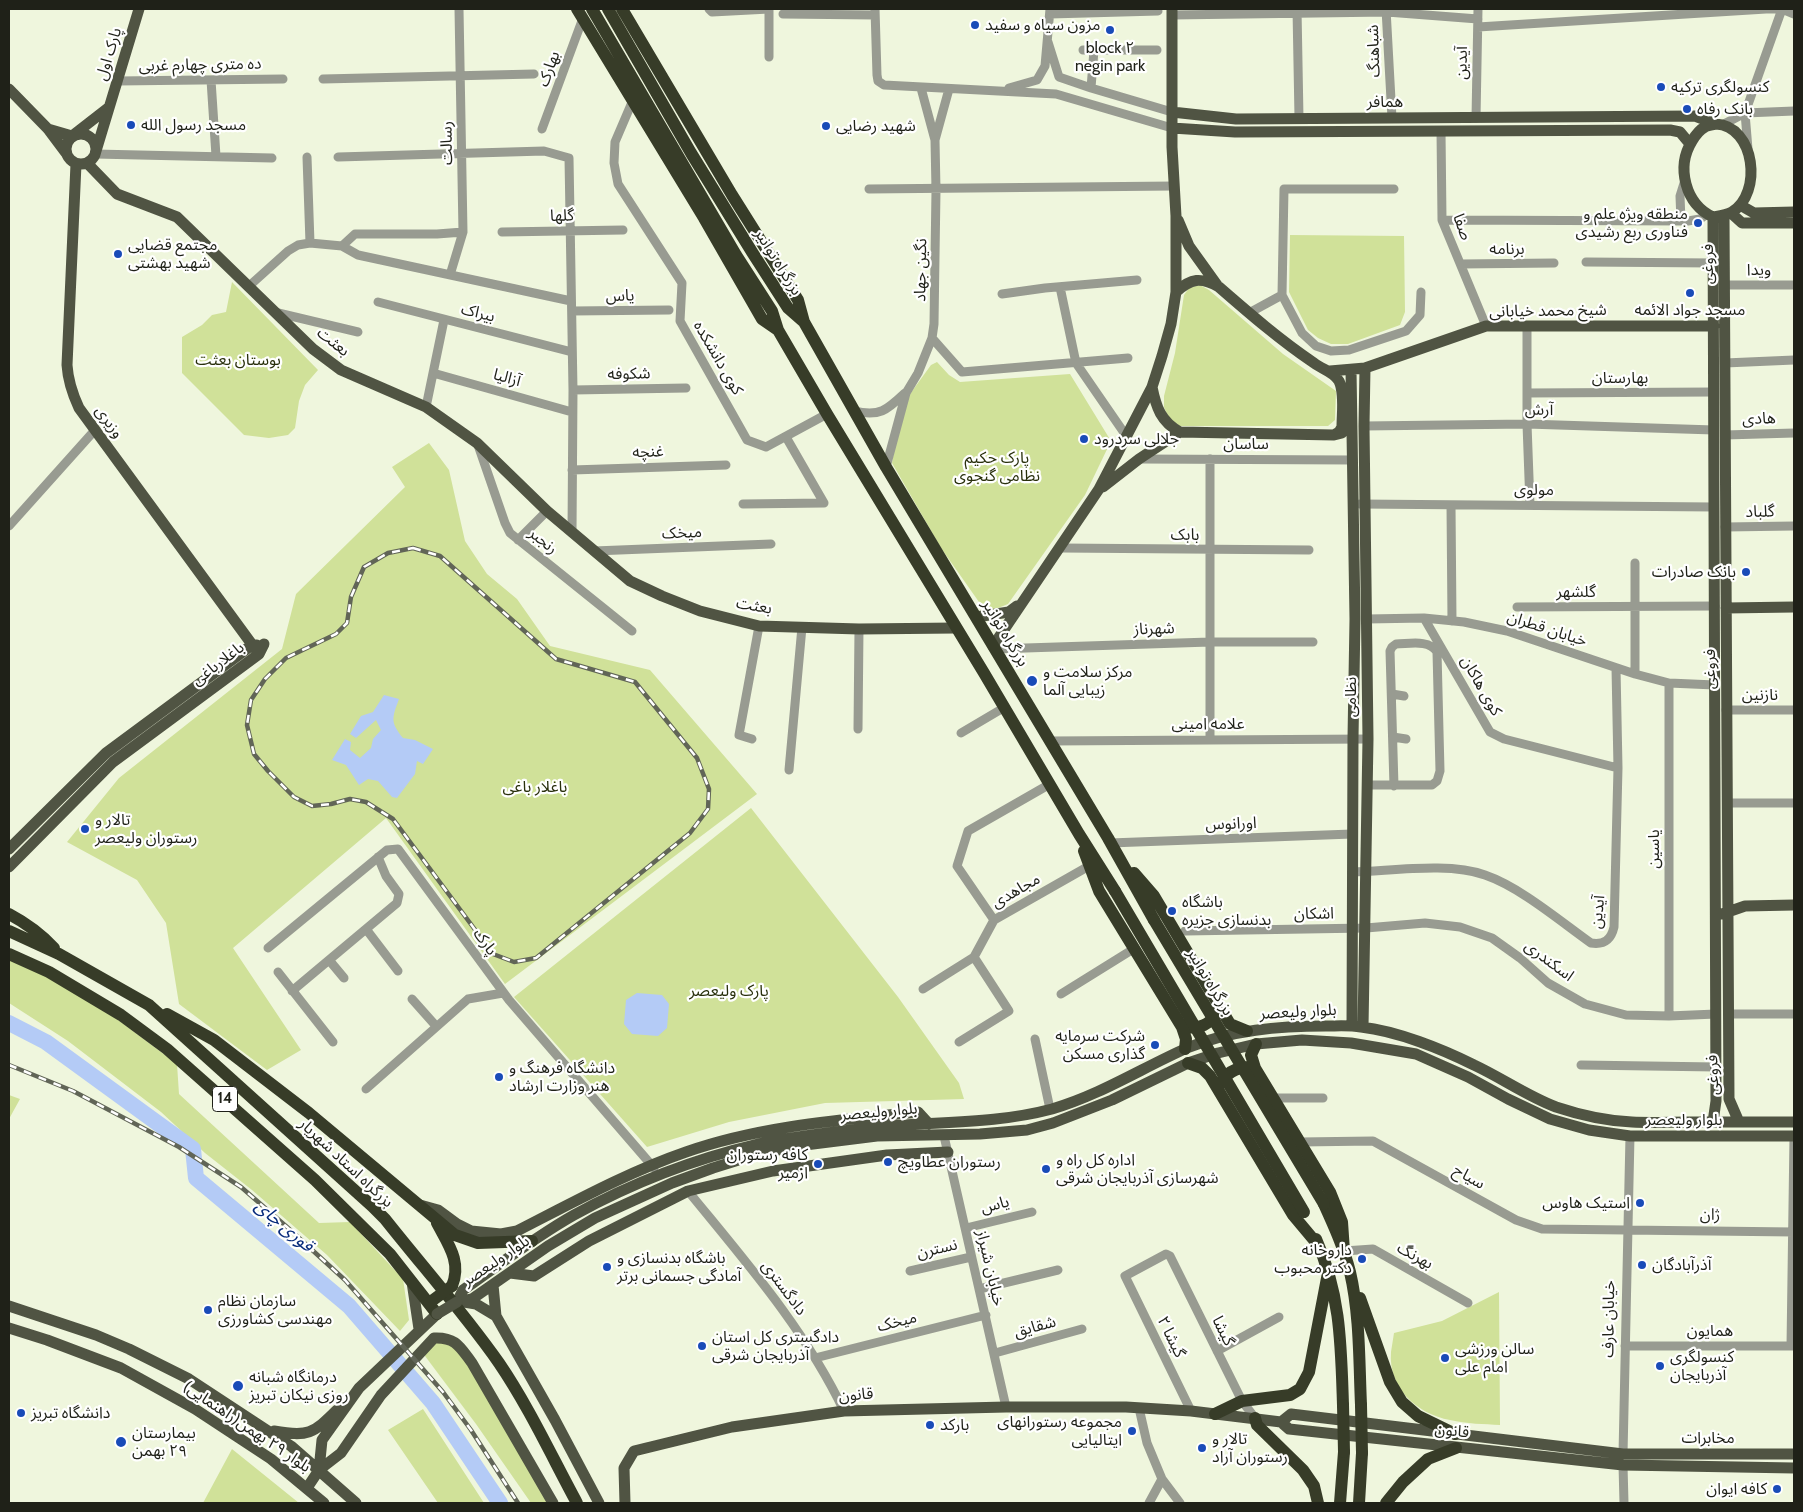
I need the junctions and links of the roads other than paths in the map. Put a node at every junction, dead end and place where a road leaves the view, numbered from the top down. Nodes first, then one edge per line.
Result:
1 (139, 9) edge
2 (459, 9) edge
3 (592, 9) edge
4 (608, 9) edge
5 (622, 9) edge
6 (709, 9) edge
7 (769, 9) edge
8 (1402, 9) edge
9 (1478, 9) edge
10 (1766, 9) edge
11 (1782, 9) edge
12 (1720, 10) edge
13 (1050, 11) edge
14 (1297, 11) edge
15 (1387, 11) edge
16 (876, 12) edge
17 (1158, 12) dead end
18 (1172, 12) edge
19 (580, 14) edge
20 (783, 14) dead end
21 (1794, 14) edge
22 (1478, 23) junction
23 (1048, 42) junction
24 (1083, 50) dead end
25 (1094, 50) junction
26 (1157, 50) dead end
27 (769, 57) dead end
28 (534, 74) dead end
29 (460, 75) junction
30 (283, 79) dead end
31 (324, 79) dead end
32 (211, 80) junction
33 (118, 81) junction
34 (921, 88) junction
35 (1091, 88) junction
36 (9, 89) edge
37 (949, 89) junction
38 (1004, 90) junction
39 (633, 100) junction
40 (108, 108) junction
41 (1172, 112) junction
42 (1794, 112) edge
43 (1745, 113) junction
44 (1608, 117) junction
45 (1300, 118) junction
46 (1392, 118) junction
47 (1476, 118) junction
48 (1720, 124) junction
49 (1172, 128) junction
50 (542, 129) dead end
51 (48, 130) junction
52 (1608, 130) junction
53 (1441, 131) junction
54 (1300, 132) junction
55 (72, 136) junction
56 (934, 140) junction
57 (1690, 144) junction
58 (1748, 151) junction
59 (66, 153) junction
60 (96, 153) junction
61 (462, 154) junction
62 (216, 156) junction
63 (307, 157) dead end
64 (338, 157) dead end
65 (272, 158) dead end
66 (82, 163) junction
67 (1685, 180) junction
68 (1174, 186) junction
69 (1394, 189) dead end
70 (869, 190) dead end
71 (936, 190) junction
72 (1794, 212) edge
73 (1723, 213) junction
74 (1176, 216) junction
75 (1442, 220) junction
76 (1681, 221) junction
77 (1794, 223) edge
78 (623, 230) dead end
79 (570, 231) junction
80 (463, 232) junction
81 (502, 232) dead end
82 (310, 243) junction
83 (342, 246) junction
84 (1586, 262) dead end
85 (1554, 263) dead end
86 (1714, 263) junction
87 (1460, 264) junction
88 (450, 275) junction
89 (1137, 280) dead end
90 (1724, 285) junction
91 (1794, 285) edge
92 (1218, 286) junction
93 (248, 287) junction
94 (1060, 287) junction
95 (1176, 292) junction
96 (1422, 292) dead end
97 (1002, 294) dead end
98 (1282, 295) junction
99 (571, 301) junction
100 (378, 302) dead end
101 (670, 310) dead end
102 (572, 311) junction
103 (274, 312) junction
104 (1249, 313) junction
105 (444, 320) junction
106 (804, 322) junction
107 (1486, 326) junction
108 (1527, 326) junction
109 (1714, 326) junction
110 (778, 330) junction
111 (358, 332) dead end
112 (932, 338) junction
113 (572, 352) junction
114 (1128, 358) dead end
115 (1794, 360) edge
116 (1076, 363) junction
117 (1724, 363) junction
118 (1365, 368) junction
119 (1351, 370) junction
120 (1330, 371) junction
121 (433, 373) junction
122 (1152, 387) junction
123 (686, 388) dead end
124 (573, 390) junction
125 (1714, 392) junction
126 (906, 393) junction
127 (1526, 393) junction
128 (426, 407) junction
129 (854, 411) junction
130 (572, 412) junction
131 (827, 414) junction
132 (1526, 424) junction
133 (1364, 426) junction
134 (95, 430) junction
135 (1352, 431) junction
136 (1180, 432) junction
137 (1720, 433) junction
138 (1794, 433) edge
139 (1334, 435) junction
140 (786, 437) junction
141 (1127, 437) junction
142 (477, 443) junction
143 (1138, 459) junction
144 (1210, 459) junction
145 (1353, 460) junction
146 (726, 465) dead end
147 (886, 467) junction
148 (572, 470) junction
149 (1099, 489) junction
150 (743, 504) dead end
151 (1353, 504) junction
152 (1365, 504) junction
153 (1451, 505) junction
154 (1530, 505) junction
155 (1714, 507) junction
156 (547, 511) junction
157 (9, 526) edge
158 (1794, 526) edge
159 (1725, 527) junction
160 (572, 532) junction
161 (518, 540) junction
162 (771, 544) dead end
163 (1061, 548) junction
164 (1210, 550) junction
165 (1309, 550) dead end
166 (594, 551) junction
167 (1635, 563) dead end
168 (1021, 604) junction
169 (1517, 607) dead end
170 (1635, 607) junction
171 (1720, 607) junction
172 (1794, 607) edge
173 (976, 617) junction
174 (1424, 618) junction
175 (1355, 619) junction
176 (1367, 619) junction
177 (1452, 621) junction
178 (759, 626) junction
179 (802, 627) junction
180 (956, 628) junction
181 (859, 629) junction
182 (632, 631) dead end
183 (1210, 642) junction
184 (1313, 642) dead end
185 (994, 647) junction
186 (255, 649) joint
187 (1616, 668) junction
188 (1636, 674) junction
189 (1669, 683) junction
190 (1715, 685) junction
191 (1392, 694) junction
192 (1404, 696) dead end
193 (1005, 707) junction
194 (1726, 710) junction
195 (1794, 710) edge
196 (858, 729) dead end
197 (961, 733) dead end
198 (1393, 737) junction
199 (1352, 738) junction
200 (1368, 738) junction
201 (752, 739) dead end
202 (1210, 739) junction
203 (1406, 739) dead end
204 (1050, 741) junction
205 (110, 757) junction
206 (1618, 768) junction
207 (789, 770) dead end
208 (1050, 784) junction
209 (1367, 785) junction
210 (1394, 786) junction
211 (1727, 802) junction
212 (1794, 802) edge
213 (1366, 824) junction
214 (1352, 830) junction
215 (1079, 834) junction
216 (1112, 846) junction
217 (9, 849) edge
218 (378, 857) junction
219 (1089, 866) junction
220 (9, 867) edge
221 (1366, 871) junction
222 (1352, 872) junction
223 (1722, 898) junction
224 (1794, 905) edge
225 (1745, 906) junction
226 (1728, 913) junction
227 (9, 914) edge
228 (1716, 916) junction
229 (994, 920) junction
230 (1353, 928) junction
231 (1366, 928) junction
232 (366, 929) junction
233 (9, 930) edge
234 (1186, 931) dead end
235 (268, 948) dead end
236 (1134, 948) junction
237 (9, 954) edge
238 (58, 954) junction
239 (974, 957) junction
240 (329, 960) junction
241 (398, 971) dead end
242 (278, 972) dead end
243 (344, 978) dead end
244 (923, 989) dead end
245 (292, 991) junction
246 (503, 993) junction
247 (1061, 994) dead end
248 (412, 999) dead end
249 (149, 1005) junction
250 (1219, 1007) junction
251 (1716, 1014) junction
252 (1728, 1014) junction
253 (1794, 1014) edge
254 (1669, 1016) junction
255 (436, 1026) junction
256 (1357, 1026) junction
257 (1182, 1027) junction
258 (1247, 1031) junction
259 (1035, 1039) dead end
260 (333, 1042) dead end
261 (959, 1042) dead end
262 (1256, 1044) junction
263 (1185, 1050) junction
264 (1446, 1052) junction
265 (1188, 1063) junction
266 (1581, 1065) dead end
267 (1442, 1066) junction
268 (1716, 1067) junction
269 (1255, 1068) junction
270 (366, 1089) dead end
271 (1217, 1089) junction
272 (1274, 1098) junction
273 (1323, 1098) dead end
274 (1050, 1109) junction
275 (1713, 1122) junction
276 (1739, 1122) junction
277 (1794, 1122) edge
278 (944, 1136) junction
279 (1630, 1136) junction
280 (1794, 1136) edge
281 (1300, 1142) junction
282 (948, 1152) junction
283 (655, 1170) junction
284 (688, 1192) junction
285 (418, 1204) junction
286 (1032, 1212) dead end
287 (436, 1220) junction
288 (966, 1228) junction
289 (1628, 1229) junction
290 (1793, 1232) edge
291 (532, 1241) junction
292 (1320, 1246) junction
293 (1344, 1251) junction
294 (971, 1256) junction
295 (1058, 1270) dead end
296 (910, 1271) dead end
297 (510, 1272) junction
298 (1350, 1272) junction
299 (1328, 1273) junction
300 (1125, 1276) joint
301 (412, 1282) junction
302 (493, 1285) junction
303 (980, 1289) junction
304 (457, 1302) junction
305 (429, 1303) junction
306 (1468, 1303) dead end
307 (9, 1306) edge
308 (437, 1314) junction
309 (986, 1315) junction
310 (496, 1316) junction
311 (1279, 1317) dead end
312 (54, 1320) junction
313 (9, 1328) edge
314 (1082, 1329) dead end
315 (419, 1330) junction
316 (47, 1340) junction
317 (1625, 1346) junction
318 (1793, 1346) edge
319 (1217, 1351) junction
320 (995, 1353) junction
321 (815, 1358) junction
322 (359, 1388) junction
323 (1242, 1401) junction
324 (1006, 1407) junction
325 (1139, 1408) junction
326 (844, 1411) junction
327 (1191, 1411) junction
328 (1215, 1414) junction
329 (1255, 1418) junction
330 (1281, 1422) junction
331 (269, 1430) junction
332 (1455, 1434) junction
333 (1456, 1448) junction
334 (1794, 1454) edge
335 (1623, 1460) junction
336 (1794, 1468) edge
337 (319, 1470) junction
338 (1162, 1479) junction
339 (307, 1488) junction
340 (324, 1503) edge
341 (356, 1503) edge
342 (553, 1503) edge
343 (577, 1503) edge
344 (599, 1503) edge
345 (625, 1503) edge
346 (1149, 1503) edge
347 (1180, 1503) edge
348 (1318, 1503) edge
349 (1340, 1503) edge
350 (1359, 1503) edge
351 (1386, 1503) edge
352 (1624, 1503) edge

1 - 33 main road, پارک اول
2 - 29 street, رسالت
3 - 110 highway, بزرگراه توانیر
4 - 106 highway, بزرگراه توانیر
5 - 106 highway
6 - 7 street
7 - 27 street
8 - 15 street
9 - 22 street, آیدین
10 - 11 street
10 - 12 street
11 - 21 street
11 - 43 street
12 - 22 street
13 - 17 street
13 - 23 street
14 - 15 street
14 - 18 street
14 - 45 street
15 - 22 street
15 - 46 street, شباهنگ
16 - 20 street
16 - 34 street
18 - 41 main road
19 - 39 highway
19 - 50 street, بهارک
22 - 47 street, آیدین
23 - 35 street, همافر
23 - 38 street
24 - 25 street
25 - 26 street
25 - 35 street
28 - 29 street
29 - 31 street
29 - 61 street, رسالت
30 - 32 street, ده متری چهارم غربی
32 - 33 street, ده متری چهارم غربی
32 - 62 street
33 - 40 main road, پارک اول
34 - 37 street
34 - 56 street
35 - 41 street, همافر
36 - 51 main road
37 - 38 street
37 - 56 street
38 - 49 street, همافر
39 - 110 highway
39 - 140 street, کوی دانشکده
40 - 55 main road
40 - 60 main road, پارک اول
41 - 45 main road, همافر
41 - 49 main road
42 - 43 street
43 - 48 street
43 - 58 street
44 - 47 main road, همافر
44 - 48 main road, همافر
44 - 52 main road
45 - 46 main road, همافر
45 - 54 main road
46 - 47 main road, همافر
48 - 57 main road
48 - 58 main road
49 - 54 main road, همافر
49 - 68 main road
51 - 55 main road
51 - 59 main road
52 - 53 main road, همافر
52 - 57 main road, همافر
53 - 54 main road, همافر
53 - 75 street, صفا
55 - 59 main road
55 - 60 main road
56 - 71 street, نگین جهاد
57 - 67 main road
58 - 73 main road
59 - 66 main road
60 - 62 street
60 - 66 main road
61 - 64 street
61 - 79 street
61 - 80 street, رسالت
62 - 65 street
63 - 82 street
66 - 93 main road, بعثت
66 - 134 main road, وزیری
67 - 73 main road
67 - 76 street
68 - 71 street
68 - 74 main road
69 - 98 street
70 - 71 street
71 - 112 street, نگین جهاد
72 - 73 main road
73 - 76 street
73 - 77 main road
73 - 86 main road, فروغى
73 - 90 main road, فروغى
74 - 92 main road
74 - 95 main road
75 - 76 street
75 - 87 street, صفا
78 - 79 street, گلها
79 - 81 street, گلها
79 - 99 street
80 - 83 street
80 - 88 street, رسالت
82 - 83 street
82 - 93 street
83 - 88 street
84 - 86 street
85 - 87 street, برنامه
86 - 109 main road, فروغى
87 - 107 street, صفا
88 - 99 street
89 - 94 street
90 - 91 street, ویدا
90 - 117 main road, فروغى
92 - 95 main road
92 - 104 main road
93 - 103 main road, بعثت
94 - 97 street
94 - 116 street
95 - 122 main road
96 - 98 street
98 - 104 street
99 - 102 street
100 - 105 street, بیراک
101 - 102 street, یاس
102 - 113 street
103 - 111 street
103 - 128 main road, بعثت
104 - 120 main road
105 - 113 street, بیراک
105 - 121 street
106 - 129 highway, بزرگراه توانیر
107 - 108 main road, شیخ محمد خیابانی
107 - 118 main road, شیخ محمد خیابانی
108 - 109 main road, شیخ محمد خیابانی
108 - 127 street
109 - 125 main road, فروغى
110 - 131 highway, بزرگراه توانیر
112 - 116 street
112 - 126 street, نگین جهاد
113 - 124 street
114 - 116 street
115 - 117 street
116 - 141 street
117 - 137 main road, فروغى
118 - 119 main road, شیخ محمد خیابانی
118 - 133 main road, نظامی
119 - 120 main road, شیخ محمد خیابانی
119 - 135 main road, نظامی
120 - 139 main road
121 - 128 street
121 - 130 street, آزالیا
122 - 136 main road
122 - 141 main road
123 - 124 street, شکوفه
124 - 130 street
125 - 127 street, بهارستان
125 - 137 main road, فروغى
126 - 129 street
126 - 147 street
127 - 132 street
128 - 142 main road, بعثت
129 - 147 highway, بزرگراه توانیر
130 - 148 street
131 - 140 street, کوی دانشکده
131 - 180 highway, بزرگراه توانیر
132 - 133 street, آرش
132 - 137 street, آرش
132 - 154 street
133 - 135 main road
133 - 152 main road, نظامی
134 - 157 street
134 - 186 main road, وزیری
135 - 139 main road
135 - 145 main road, نظامی
136 - 139 main road
136 - 143 main road
137 - 138 street, هادی
137 - 155 main road, فروغى
137 - 159 main road, فروغى
140 - 150 street
141 - 149 main road
142 - 156 main road, بعثت
142 - 161 street, رنجبر
143 - 144 street, ساسان
143 - 149 main road
144 - 145 street, ساسان
144 - 164 street
145 - 151 main road, نظامی
146 - 148 street, غنچه
147 - 173 highway, بزرگراه توانیر
148 - 160 street
149 - 163 main road
151 - 152 street, مولوی
151 - 175 main road, نظامی
152 - 153 street, مولوی
152 - 176 main road, نظامی
153 - 154 street, مولوی
153 - 177 street
154 - 155 street, مولوی
155 - 171 main road, فروغى
156 - 160 main road, بعثت
156 - 161 street
158 - 159 street, گلباد
159 - 171 main road, فروغى
160 - 166 main road, بعثت
161 - 182 street, رنجبر
162 - 166 street, میخک
163 - 164 street, بابک
163 - 168 main road
164 - 165 street, بابک
164 - 183 street
166 - 178 main road, بعثت
167 - 170 street
168 - 173 main road
168 - 185 main road
169 - 170 street, گلشهر
170 - 171 street, گلشهر
170 - 188 street
171 - 172 main road
171 - 190 main road, فروغى
171 - 194 main road, فروغى
173 - 185 highway, بزرگراه توانیر
174 - 176 street, خیابان قطران
174 - 177 street, خیابان قطران
174 - 206 street, کوی هاکان
175 - 176 main road
175 - 199 main road, نظامی
176 - 200 main road, نظامی
177 - 187 street, خیابان قطران
178 - 179 main road, بعثت
178 - 201 street
179 - 181 main road, بعثت
179 - 207 street
180 - 181 main road, بعثت
180 - 193 highway, بزرگراه توانیر
181 - 196 street
183 - 184 street, شهرناز
183 - 185 street, شهرناز
183 - 202 street
185 - 204 highway, بزرگراه توانیر
186 - 205 main road, باغلارباغی
187 - 188 street, خیابان قطران
187 - 206 street, آیدین
188 - 189 street, خیابان قطران
189 - 190 street, خیابان قطران
189 - 254 street, یاسین
190 - 223 main road, فروغى
191 - 192 street
191 - 198 street
191 - 210 street
193 - 197 street
193 - 208 highway, بزرگراه توانیر
194 - 195 street, نازنین
194 - 211 main road, فروغى
198 - 203 street
198 - 210 street
199 - 200 street, علامه امینی
199 - 202 street, علامه امینی
199 - 214 main road, نظامی
200 - 209 main road, نظامی
202 - 204 street, علامه امینی
204 - 216 highway, بزرگراه توانیر
205 - 217 main road, باغلارباغی
205 - 220 main road, باغلارباغی
206 - 221 street, آیدین
208 - 215 highway, بزرگراه توانیر
208 - 229 street
209 - 210 street
209 - 213 main road, نظامی
211 - 212 street
211 - 223 main road, فروغى
213 - 214 main road
213 - 221 main road, نظامی
214 - 216 street, اورانوس
214 - 222 main road, نظامی
215 - 219 highway
215 - 292 highway, بزرگراه توانیر, bridge
216 - 250 highway
216 - 293 highway, بزرگراه توانیر, bridge
218 - 232 street
218 - 235 street, پارک
218 - 246 street, پارک
219 - 229 street, مجاهدی
219 - 236 highway
221 - 222 street, آیدین
221 - 231 main road, نظامی
222 - 230 main road, نظامی
223 - 225 main road
223 - 226 main road, فروغى
223 - 228 main road, فروغى
224 - 225 main road
225 - 226 main road
226 - 228 main road
226 - 252 main road, فروغى
227 - 238 highway
228 - 251 main road, فروغى
229 - 239 street, مجاهدی
230 - 231 street, اشکان
230 - 234 street, اشکان
230 - 256 main road, نظامی
231 - 254 street, اسکندری
231 - 256 main road, نظامی
232 - 240 street
232 - 241 street
233 - 238 highway, بزرگراه استاد شهریار
236 - 247 street
236 - 257 highway
237 - 301 highway, بزرگراه استاد شهریار / 14
238 - 249 highway, بزرگراه استاد شهریار
239 - 244 street, مجاهدی
239 - 261 street
240 - 243 street
240 - 245 street
242 - 245 street
245 - 260 street
246 - 255 street
246 - 283 street, پارک
248 - 255 street
249 - 285 highway
249 - 343 highway, بزرگراه استاد شهریار
250 - 257 highway
250 - 258 highway
251 - 254 street, اسکندری
251 - 268 main road, فروغى
252 - 253 street
252 - 276 main road, فروغى
255 - 270 street
256 - 258 main road, بلوار ولیعصر
256 - 264 main road, بلوار ولیعصر
257 - 263 highway
258 - 263 main road, بلوار ولیعصر
259 - 274 street
262 - 265 main road, بلوار ولیعصر
262 - 267 main road, بلوار ولیعصر
262 - 269 highway
263 - 274 main road, بلوار ولیعصر
264 - 267 main road
264 - 275 main road, بلوار ولیعصر
265 - 271 highway
265 - 278 main road, بلوار ولیعصر
266 - 268 street
267 - 279 main road, بلوار ولیعصر
268 - 275 main road, فروغى
269 - 271 highway
269 - 272 highway
271 - 292 highway
272 - 273 street
272 - 281 highway
274 - 283 main road, بلوار ولیعصر
275 - 276 main road, بلوار ولیعصر
276 - 277 main road, بلوار ولیعصر
278 - 282 street, خیابان شیراز
278 - 297 main road, بلوار ولیعصر
279 - 280 main road, بلوار ولیعصر
279 - 289 street, خیابان عارف
280 - 290 street
281 - 289 street, سیاح
281 - 293 highway
282 - 284 main road
282 - 288 street, خیابان شیراز
283 - 285 main road
283 - 291 main road, بلوار ولیعصر
284 - 297 main road
284 - 321 street, دادگستری
285 - 287 highway
286 - 288 street, یاس
287 - 291 highway
287 - 305 highway, bridge
288 - 294 street, خیابان شیراز
289 - 290 street, ژان
289 - 317 street, خیابان عارف
290 - 318 street
291 - 304 main road, بلوار ولیعصر
292 - 299 highway, بزرگراه توانیر
293 - 298 highway, بزرگراه توانیر
293 - 306 street, بهرنگ
294 - 296 street, نسترن
294 - 303 street, خیابان شیراز
295 - 303 street
297 - 302 main road, بلوار ولیعصر
298 - 332 highway
298 - 350 highway, بزرگراه توانیر, bridge
299 - 323 highway
299 - 349 highway, بزرگراه توانیر, bridge
300 - 319 street, گیشا
300 - 327 street, گیشا ۲
301 - 305 highway, بزرگراه استاد شهریار
301 - 315 main road
302 - 304 main road, بلوار ولیعصر
302 - 310 main road
303 - 309 street, خیابان شیراز
304 - 308 main road, bridge
304 - 310 main road
305 - 308 highway, بزرگراه استاد شهریار
307 - 312 main road, بلوار ٢٩ بهمن(راهنمایی)
308 - 315 main road
309 - 320 street, خیابان شیراز
309 - 321 street, میخک
310 - 344 main road
311 - 319 street
312 - 316 main road
312 - 331 main road, بلوار ٢٩ بهمن(راهنمایی)
313 - 316 main road, بلوار ٢٩ بهمن(راهنمایی)
314 - 320 street, شقایق
315 - 322 main road
316 - 339 main road, بلوار ٢٩ بهمن(راهنمایی)
317 - 318 street, همایون
317 - 335 street, خیابان عارف
319 - 323 street, گیشا
320 - 324 street, خیابان شیراز
321 - 326 street, دادگستری
322 - 331 main road
322 - 337 main road
323 - 328 highway
323 - 329 street, گیشا
324 - 325 main road, قانون
324 - 326 main road, قانون
325 - 327 main road, قانون
325 - 338 street
326 - 345 main road, قانون
327 - 328 main road, قانون
328 - 329 main road, قانون
329 - 330 main road, قانون
329 - 348 highway
330 - 332 main road, قانون
330 - 333 main road, قانون
331 - 337 main road, بلوار ٢٩ بهمن(راهنمایی)
332 - 335 main road, قانون
333 - 335 main road, قانون
333 - 351 highway
334 - 335 main road, مخابرات
335 - 336 main road, مخابرات
335 - 352 street, خیابان عارف
337 - 339 main road
337 - 341 main road, بلوار ٢٩ بهمن(راهنمایی)
337 - 342 main road
338 - 346 street
338 - 347 street
339 - 340 main road, بلوار ٢٩ بهمن(راهنمایی)

